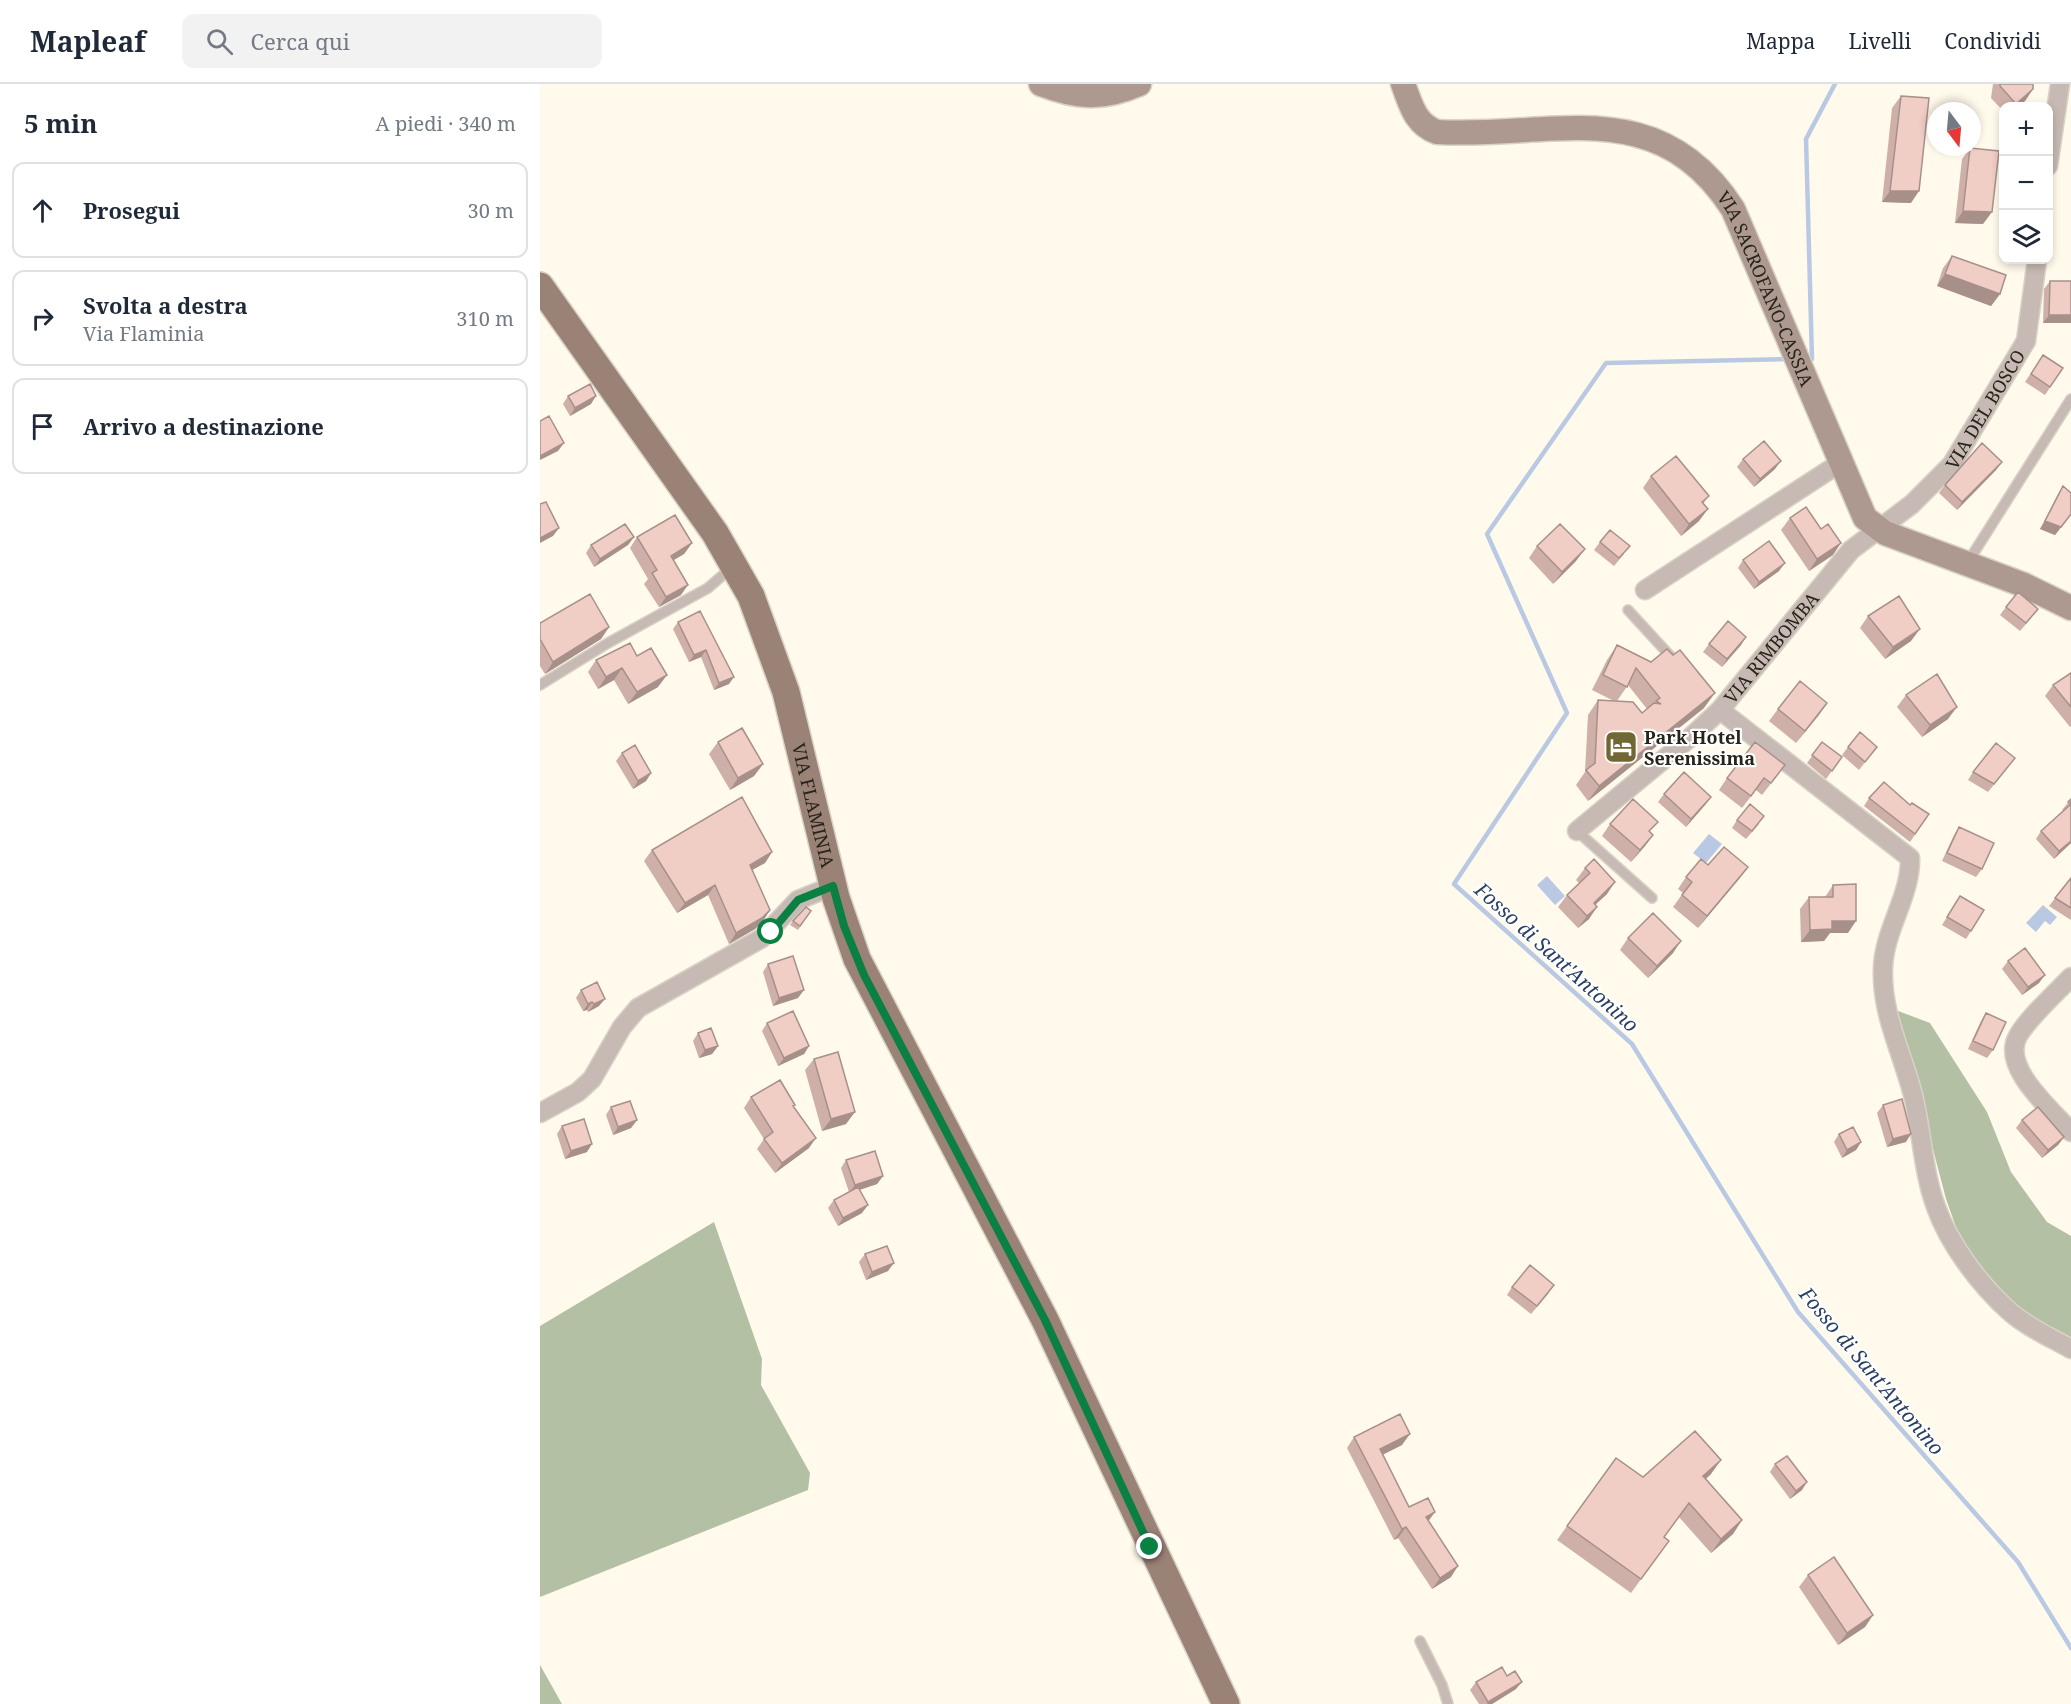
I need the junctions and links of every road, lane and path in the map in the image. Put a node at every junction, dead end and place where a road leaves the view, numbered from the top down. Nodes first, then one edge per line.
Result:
1 (1041, 84) edge
2 (1139, 84) edge
3 (1403, 84) edge
4 (2060, 84) edge
5 (2050, 156) edge
6 (2036, 264) edge
7 (540, 286) edge
8 (2071, 399) edge
9 (1840, 463) junction
10 (1878, 530) junction
11 (735, 564) junction
12 (1966, 564) junction
13 (1645, 590) dead end
14 (2071, 608) edge
15 (1628, 610) dead end
16 (1681, 668) edge
17 (540, 685) edge
18 (1716, 706) junction
19 (1577, 831) joint
20 (833, 886) junction
21 (1652, 898) dead end
22 (2071, 976) edge
23 (540, 1113) edge
24 (2071, 1132) edge
25 (2071, 1349) edge
26 (1420, 1641) dead end
27 (1226, 1704) edge
28 (1448, 1704) edge

1 - 2 street
3 - 9 street, VIA SACROFANO-CASSIA
4 - 5 street
6 - 10 street, VIA DEL BOSCO
7 - 11 main road, VIA FLAMINIA
8 - 12 lane
9 - 10 street, VIA SACROFANO-CASSIA
9 - 13 street
10 - 12 street
10 - 18 street, VIA RIMBOMBA
11 - 17 lane
11 - 20 main road, VIA FLAMINIA
12 - 14 street
15 - 16 lane
18 - 19 street, VIA RIMBOMBA
18 - 25 street
19 - 21 lane
20 - 23 street
20 - 27 main road, VIA FLAMINIA
22 - 24 street
26 - 28 lane

